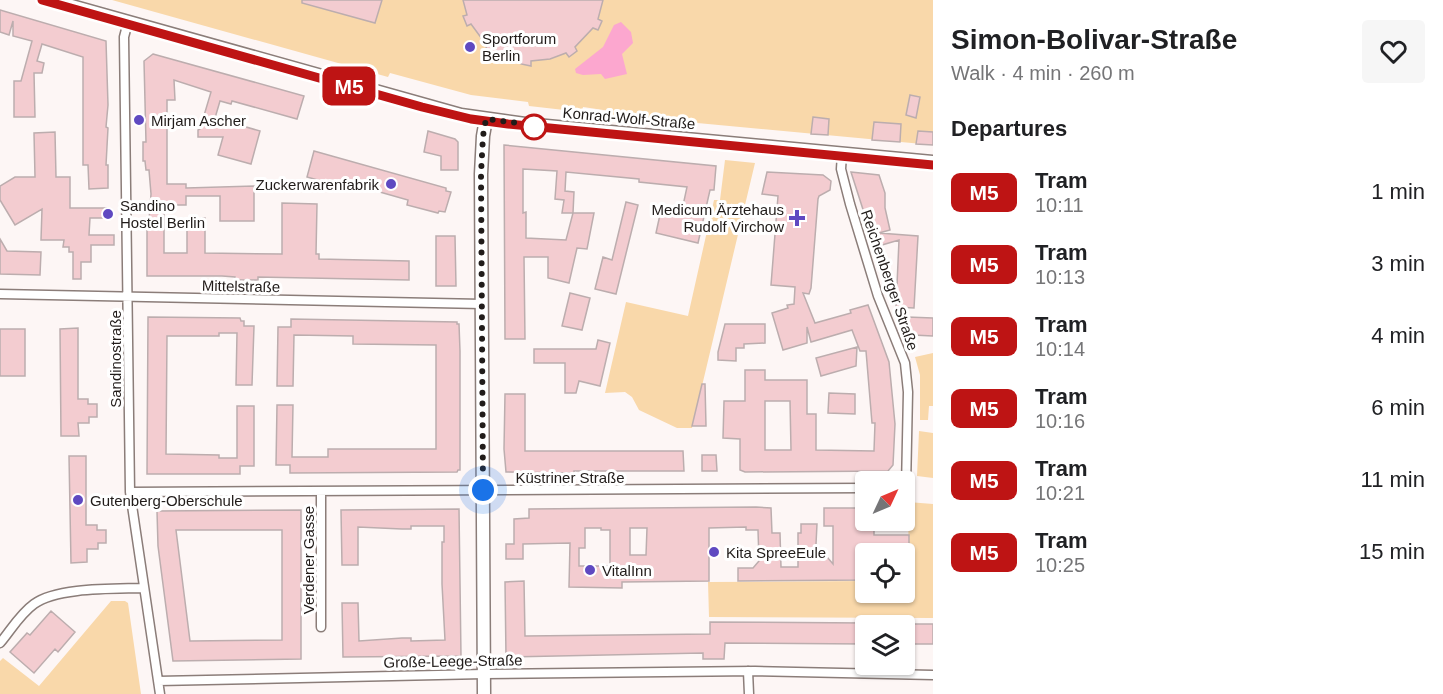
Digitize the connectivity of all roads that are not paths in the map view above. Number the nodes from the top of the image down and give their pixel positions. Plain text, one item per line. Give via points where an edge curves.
1 (50, 0) edge
2 (128, 22) junction
3 (486, 119) junction
4 (842, 153) junction
5 (933, 162) edge
6 (0, 294) edge
7 (128, 298) junction
8 (482, 304) junction
9 (906, 471) edge
10 (855, 488) edge
11 (483, 490) junction
12 (321, 491) junction
13 (130, 492) junction
14 (143, 588) junction
15 (321, 627) dead end
16 (0, 643) edge
17 (748, 671) junction
18 (484, 674) junction
19 (933, 675) edge
20 (158, 681) junction
21 (160, 694) edge
22 (484, 694) edge
23 (748, 694) edge

1 - 2 main road, Konrad-Wolf-Straße
2 - 3 main road, Konrad-Wolf-Straße
2 - 7 street, Sandinostraße via 124,37
3 - 4 main road, Konrad-Wolf-Straße
3 - 8 main road via 481,174
4 - 5 main road, Konrad-Wolf-Straße
4 - 9 street, Reichenberger Straße via 841,169 850,204 878,296 905,363
6 - 7 street, Mittelstraße
7 - 8 street, Mittelstraße
7 - 13 street, Sandinostraße
8 - 11 main road
10 - 11 street, Küstriner Straße
11 - 12 street, Küstriner Straße
11 - 18 main road
12 - 13 street, Küstriner Straße
12 - 15 street, Verdener Gasse
13 - 14 street, Sandinostraße
14 - 16 street via 49,596 23,614
14 - 20 street, Sandinostraße
17 - 18 street, Große-Leege-Straße
17 - 19 street, Große-Leege-Straße
17 - 23 street
18 - 20 street, Große-Leege-Straße
18 - 22 main road
20 - 21 street, Sandinostraße

